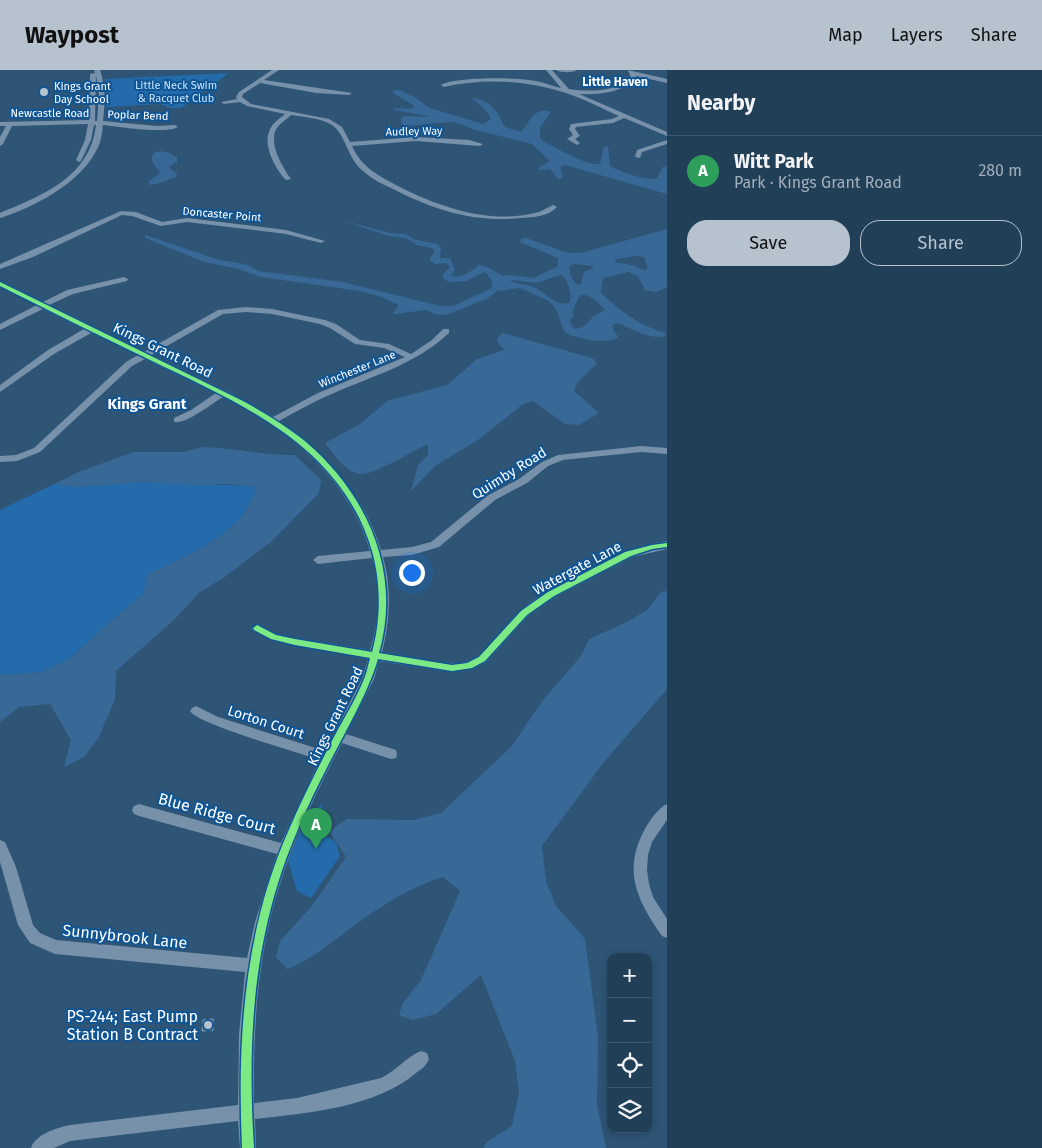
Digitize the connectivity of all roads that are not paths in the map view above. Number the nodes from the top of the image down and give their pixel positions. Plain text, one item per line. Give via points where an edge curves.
1 (95, 70) edge
2 (276, 70) edge
3 (549, 70) edge
4 (559, 70) edge
5 (574, 70) edge
6 (633, 72) edge
7 (100, 81) junction
8 (257, 81) junction
9 (667, 81) edge
10 (92, 82) junction
11 (444, 85) dead end
12 (567, 91) junction
13 (349, 94) dead end
14 (240, 100) junction
15 (224, 102) dead end
16 (290, 113) junction
17 (625, 115) junction
18 (91, 122) junction
19 (10, 123) junction
20 (0, 124) edge
21 (100, 124) junction
22 (175, 127) dead end
23 (666, 132) edge
24 (667, 142) edge
25 (577, 143) dead end
26 (0, 144) edge
27 (347, 144) junction
28 (480, 144) dead end
29 (638, 157) dead end
30 (288, 179) dead end
31 (553, 207) dead end
32 (0, 211) edge
33 (0, 216) edge
34 (321, 241) dead end
35 (0, 267) edge
36 (124, 279) dead end
37 (0, 284) edge
38 (42, 305) junction
39 (0, 327) edge
40 (91, 329) junction
41 (446, 331) dead end
42 (144, 355) junction
43 (412, 357) junction
44 (0, 389) edge
45 (222, 393) junction
46 (176, 420) dead end
47 (272, 421) junction
48 (667, 451) edge
49 (0, 459) edge
50 (667, 545) edge
51 (378, 554) junction
52 (318, 560) dead end
53 (257, 628) dead end
54 (376, 656) junction
55 (196, 711) dead end
56 (340, 737) junction
57 (391, 754) dead end
58 (329, 758) junction
59 (139, 810) dead end
60 (667, 810) edge
61 (0, 846) edge
62 (285, 850) junction
63 (667, 931) edge
64 (252, 966) junction
65 (421, 1059) dead end
66 (245, 1112) junction
67 (39, 1148) edge
68 (248, 1148) edge

1 - 7 street
1 - 10 street
2 - 8 street
3 - 12 street
4 - 5 street
6 - 9 street
6 - 12 street via 632,80 627,84 586,92
7 - 10 street
7 - 21 street
8 - 13 street
8 - 14 street via 241,92
10 - 18 street
11 - 12 street via 534,82
12 - 17 street
14 - 15 street
14 - 16 street via 249,105
16 - 27 street via 336,124
16 - 30 street via 271,134 280,171
17 - 23 street
17 - 25 street via 613,121 573,125 577,136 570,139
18 - 19 street, Newcastle Road
18 - 21 street, Newcastle Road
18 - 32 street via 86,148 73,167 42,190
19 - 20 street, Newcastle Road
19 - 26 street
21 - 22 street, Poplar Bend
21 - 33 street via 94,150 76,173 48,193
24 - 29 street via 642,149
27 - 28 street, Audley Way via 416,140
27 - 31 street via 359,164 376,177 447,211 477,217 509,218 542,213
34 - 35 street, Doncaster Point via 286,232 187,220 161,224 126,213 114,215
36 - 38 street via 82,288
37 - 38 street, Kings Grant Road
38 - 39 street
38 - 40 street, Kings Grant Road
40 - 42 street, Kings Grant Road
40 - 44 street via 51,352
41 - 43 street, Winchester Lane
42 - 43 street via 213,315 243,309 322,322 358,342 386,346
42 - 45 street, Kings Grant Road
42 - 49 street via 124,368 37,450 17,458
43 - 47 street, Winchester Lane via 371,377 326,393
45 - 46 street
45 - 47 street, Kings Grant Road
47 - 51 street, Kings Grant Road via 327,465 340,480 360,509
48 - 51 street, Quimby Road via 622,450 552,460 491,498 435,545
50 - 54 street, Watergate Lane via 628,554 551,594 524,613 482,659 469,666 452,668
51 - 52 street, Quimby Road
51 - 54 street, Kings Grant Road via 384,614
53 - 54 street, Watergate Lane via 287,640
54 - 56 street, Kings Grant Road
55 - 58 street, Lorton Court
56 - 57 street
56 - 58 street, Kings Grant Road
58 - 62 street, Kings Grant Road
59 - 62 street, Blue Ridge Court
60 - 63 street via 645,838 640,863 649,904
61 - 64 street, Sunnybrook Lane via 23,920 28,930 44,944
62 - 64 street, Kings Grant Road
64 - 66 street, Kings Grant Road via 245,1048
65 - 66 street via 404,1075 383,1086 297,1106
66 - 67 street via 70,1133 58,1136
66 - 68 street, Kings Grant Road

